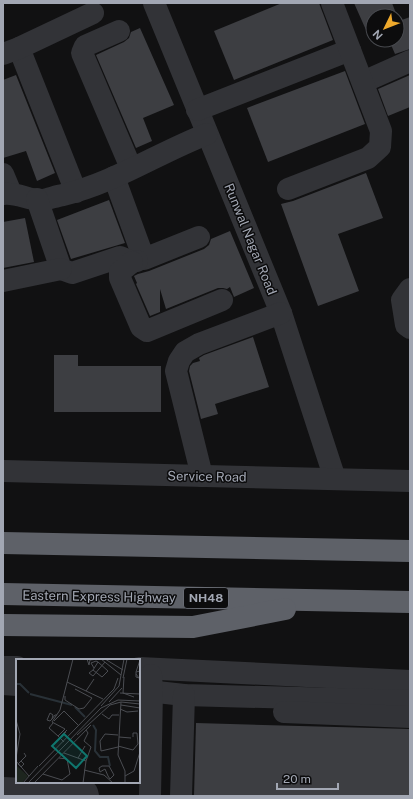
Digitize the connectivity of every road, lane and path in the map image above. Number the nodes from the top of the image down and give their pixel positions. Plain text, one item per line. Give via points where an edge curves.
1 (154, 3) edge
2 (332, 3) edge
3 (93, 13) dead end
4 (119, 31) dead end
5 (350, 50) junction
6 (11, 51) edge
7 (410, 61) edge
8 (363, 82) junction
9 (197, 110) junction
10 (207, 134) junction
11 (123, 173) junction
12 (6, 187) edge
13 (288, 189) dead end
14 (76, 192) junction
15 (37, 199) junction
16 (200, 237) dead end
17 (138, 261) junction
18 (60, 269) junction
19 (3, 281) edge
20 (410, 289) edge
21 (222, 300) dead end
22 (281, 313) junction
23 (410, 328) edge
24 (3, 471) edge
25 (202, 476) junction
26 (335, 479) junction
27 (410, 481) edge
28 (3, 543) edge
29 (410, 551) edge
30 (3, 594) edge
31 (326, 601) junction
32 (410, 602) edge
33 (3, 625) edge
34 (3, 667) edge
35 (16, 667) edge
36 (145, 669) edge
37 (410, 681) edge
38 (3, 684) edge
39 (16, 684) edge
40 (145, 690) edge
41 (184, 695) junction
42 (212, 695) junction
43 (410, 700) edge
44 (410, 717) edge
45 (3, 788) edge
46 (88, 796) edge
47 (150, 796) edge
48 (181, 796) edge

1 - 9 street, Runwal Nagar Road
2 - 5 street
3 - 6 street
4 - 11 street via 85,46 82,54
5 - 8 street
5 - 9 street
6 - 14 street
7 - 8 street
8 - 13 street via 381,131 380,147 368,158
9 - 10 street, Runwal Nagar Road
10 - 11 street
10 - 22 street, Runwal Nagar Road
11 - 14 street
11 - 17 street
12 - 15 street
14 - 15 street
15 - 18 street
16 - 17 street
17 - 18 street via 120,257 72,273
17 - 21 street via 120,272 120,278 141,327 147,331
18 - 19 street
20 - 23 street via 402,300 406,325
22 - 25 street via 199,344 186,352 179,362 176,371
22 - 26 street, Runwal Nagar Road
24 - 25 street, Service Road
25 - 26 street, Service Road
26 - 27 street, Service Road
28 - 29 highway
30 - 31 highway, Eastern Express Highway / NH48
31 - 32 highway, Eastern Express Highway / NH48
31 - 33 highway via 193,627
34 - 35 street
36 - 37 street
36 - 40 street
38 - 39 street
40 - 41 street
40 - 47 street
41 - 42 street
41 - 48 street
42 - 43 street
42 - 44 street via 226,706 237,710
45 - 46 street via 87,792

